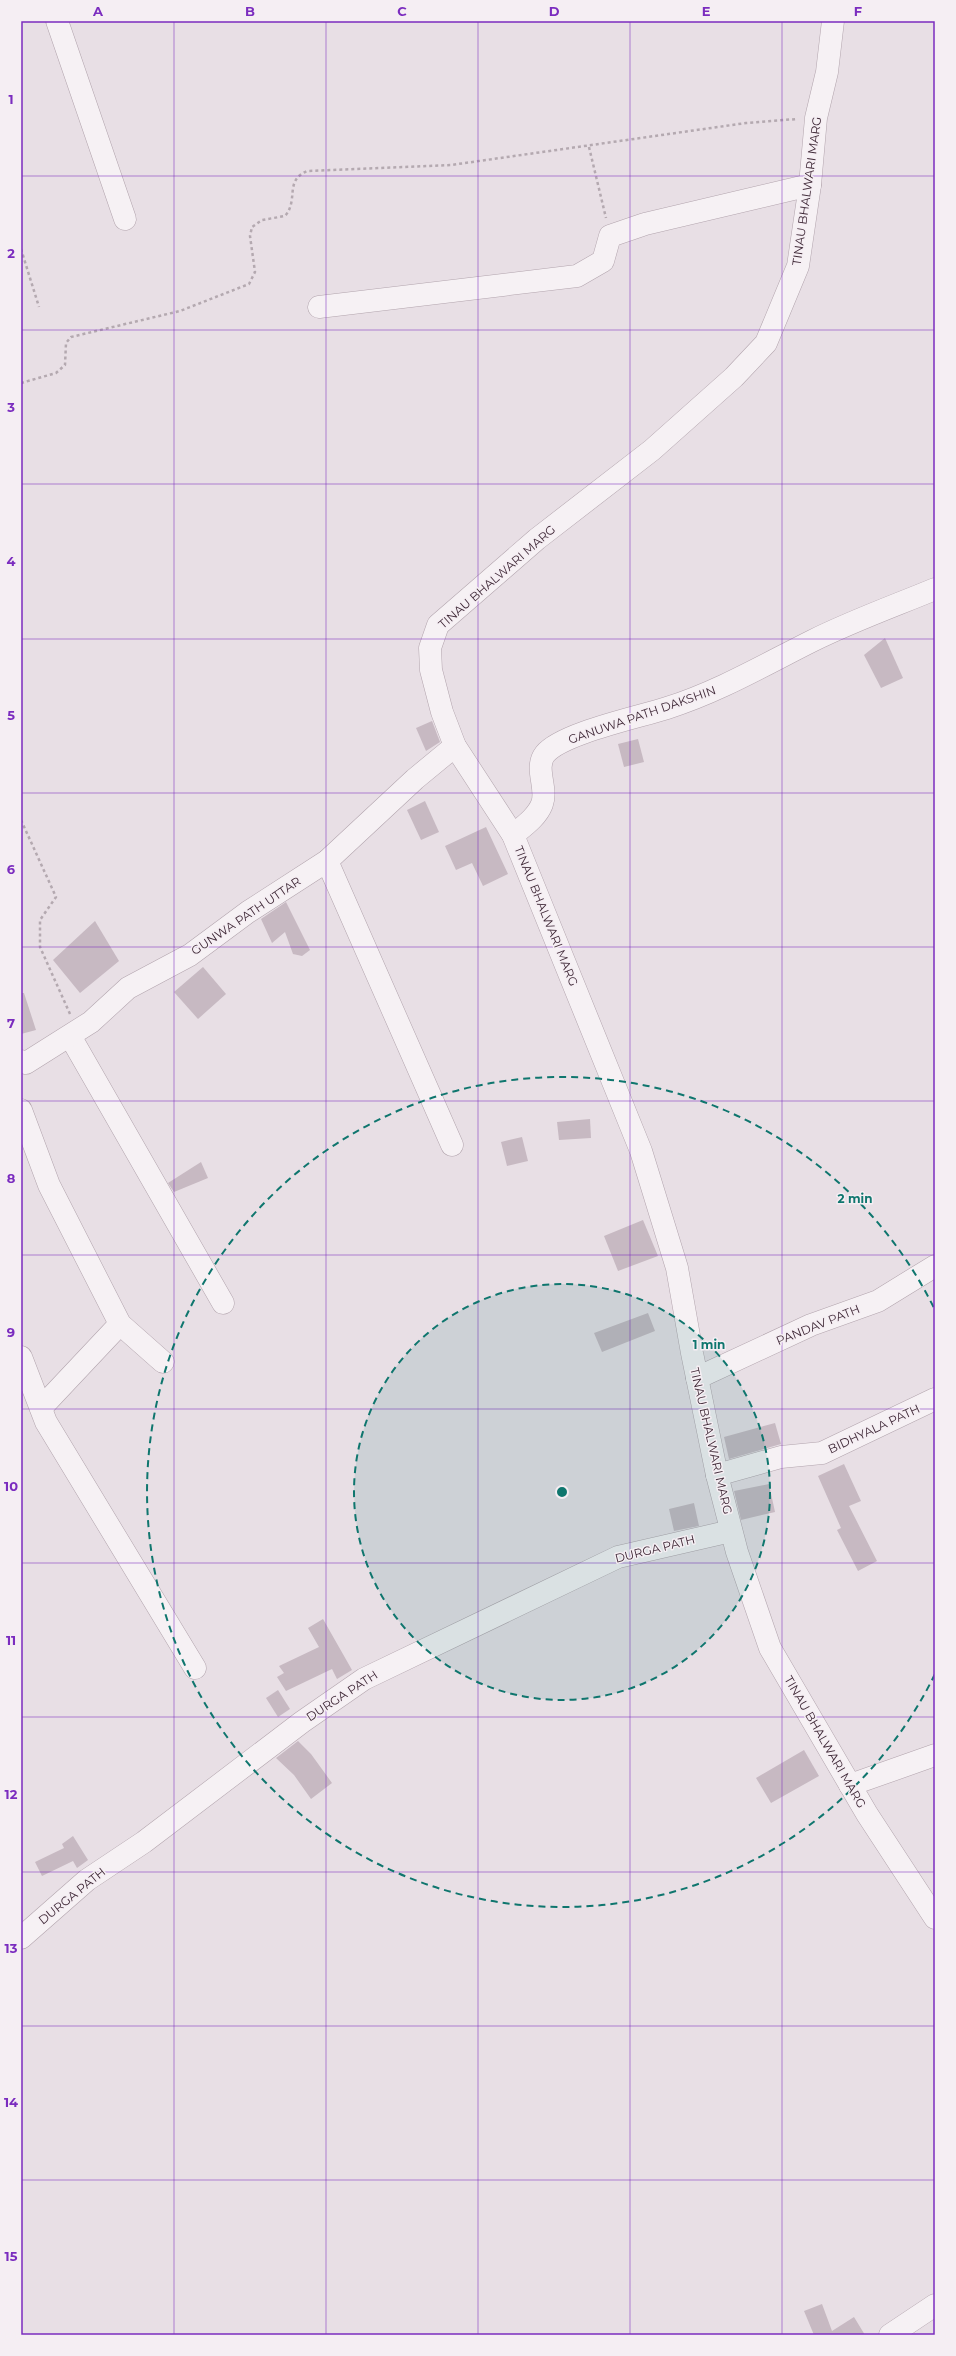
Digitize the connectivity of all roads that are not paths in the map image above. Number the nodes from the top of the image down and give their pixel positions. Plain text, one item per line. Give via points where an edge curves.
1 (57, 21) edge
2 (833, 21) edge
3 (810, 185) junction
4 (125, 219) dead end
5 (319, 307) dead end
6 (935, 589) edge
7 (455, 746) junction
8 (513, 834) junction
9 (327, 861) junction
10 (74, 1033) junction
11 (21, 1061) edge
12 (21, 1110) edge
13 (452, 1145) dead end
14 (935, 1266) edge
15 (223, 1303) dead end
16 (120, 1324) junction
17 (21, 1357) edge
18 (162, 1362) dead end
19 (697, 1378) junction
20 (935, 1399) edge
21 (41, 1408) junction
22 (718, 1476) junction
23 (731, 1531) junction
24 (195, 1668) dead end
25 (935, 1755) edge
26 (850, 1784) junction
27 (935, 1918) edge
28 (21, 1938) edge
29 (935, 2304) edge
30 (890, 2335) edge

1 - 4 street
2 - 3 street, TINAU BHALWARI MARG via 827,72 816,118
3 - 5 street via 645,224 610,236 603,261 577,276
3 - 7 street, TINAU BHALWARI MARG via 798,266 766,343 734,377 652,450 537,539 438,625 430,648 431,670 442,712
6 - 8 street, GANUWA PATH DAKSHIN via 814,640 726,686 690,701 598,728 557,744 545,754 541,764 544,795 542,804 534,817
7 - 8 street, TINAU BHALWARI MARG
7 - 9 street, GUNWA PATH UTTAR via 415,779
8 - 19 street, TINAU BHALWARI MARG via 641,1151 677,1268
9 - 10 street, GUNWA PATH UTTAR via 248,912 190,955 128,988 91,1022
9 - 13 street
10 - 11 street, GUNWA PATH UTTAR via 26,1063
10 - 15 street
12 - 16 street via 49,1185
14 - 19 street, PANDAV PATH via 878,1301 811,1325
16 - 18 street
16 - 21 street
17 - 21 street
19 - 22 street, TINAU BHALWARI MARG
20 - 22 street, BIDHYALA PATH via 822,1453 781,1457
21 - 24 street via 46,1422
22 - 23 street, TINAU BHALWARI MARG
23 - 26 street, TINAU BHALWARI MARG via 770,1648
23 - 28 street, DURGA PATH via 618,1557 364,1679 302,1722 144,1842 87,1880
25 - 26 street
26 - 27 street, TINAU BHALWARI MARG via 909,1882
29 - 30 street

